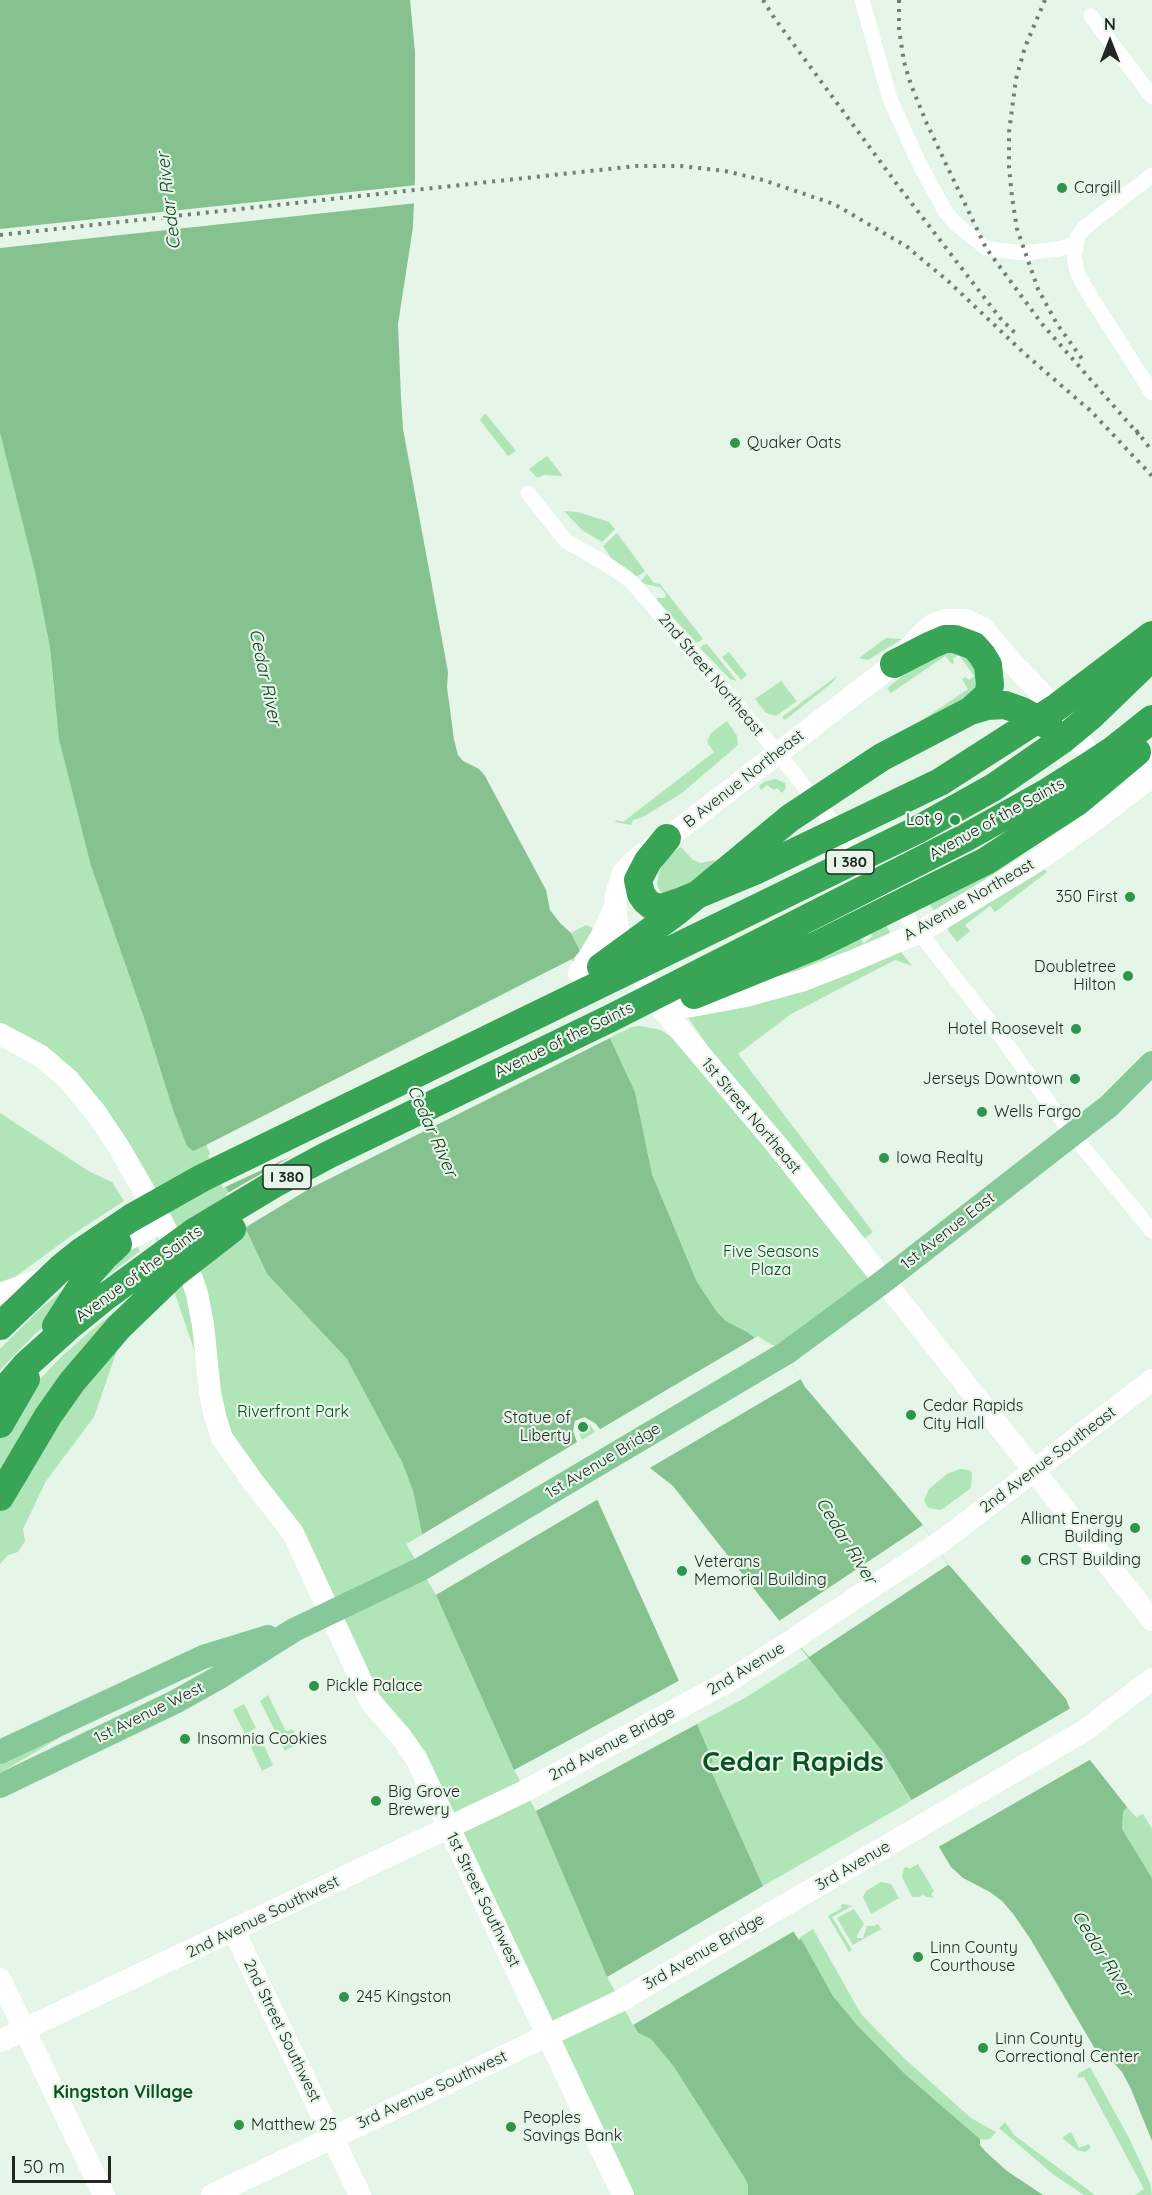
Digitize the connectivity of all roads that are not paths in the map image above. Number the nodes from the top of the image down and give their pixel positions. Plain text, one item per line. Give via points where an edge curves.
1 (862, 0) edge
2 (1091, 16) dead end
3 (1152, 97) edge
4 (1152, 175) edge
5 (1076, 244) junction
6 (1152, 393) edge
7 (528, 493) dead end
8 (1152, 635) edge
9 (1152, 657) edge
10 (894, 664) junction
11 (1017, 668) junction
12 (970, 711) junction
13 (1152, 718) edge
14 (1048, 726) junction
15 (1152, 739) edge
16 (777, 752) junction
17 (1152, 761) edge
18 (1152, 776) edge
19 (1102, 815) junction
20 (667, 838) junction
21 (757, 870) junction
22 (615, 907) junction
23 (918, 933) junction
24 (624, 946) junction
25 (579, 973) dead end
26 (662, 1009) junction
27 (520, 1023) junction
28 (0, 1034) edge
29 (1152, 1063) edge
30 (1152, 1082) edge
31 (1108, 1106) junction
32 (381, 1129) junction
33 (1072, 1134) junction
34 (162, 1222) junction
35 (1152, 1231) edge
36 (118, 1244) junction
37 (62, 1267) junction
38 (884, 1281) junction
39 (0, 1294) edge
40 (0, 1306) edge
41 (0, 1326) edge
42 (786, 1353) joint
43 (1152, 1380) edge
44 (0, 1395) edge
45 (0, 1424) edge
46 (1034, 1470) junction
47 (0, 1497) edge
48 (421, 1569) joint
49 (329, 1613) junction
50 (1152, 1620) edge
51 (294, 1630) junction
52 (794, 1640) joint
53 (1152, 1679) edge
54 (698, 1697) joint
55 (0, 1752) edge
56 (0, 1786) edge
57 (525, 1791) joint
58 (449, 1828) junction
59 (788, 1903) joint
60 (234, 1931) junction
61 (0, 1979) edge
62 (620, 2001) joint
63 (24, 2030) junction
64 (548, 2035) junction
65 (0, 2041) edge
66 (333, 2137) junction
67 (104, 2195) edge
68 (212, 2195) edge
69 (360, 2195) edge
70 (624, 2195) edge

1 - 5 street via 890,99 918,161 955,223 986,248 1019,254
2 - 3 street
4 - 5 street via 1084,228
5 - 6 street via 1077,273
7 - 16 street, 2nd Street Northeast via 566,541 637,588
8 - 21 highway via 1057,706 940,782
9 - 27 highway, Avenue of the Saints / I 380 via 1062,740 975,798
10 - 11 main road, B Avenue Northeast via 934,624 956,619 983,628
10 - 12 highway via 945,639 974,646 988,665 990,685 988,695
10 - 16 main road, B Avenue Northeast
11 - 14 main road
11 - 17 main road via 1094,760 1116,769
12 - 14 highway via 1005,705
12 - 27 highway via 853,775 790,818 646,936
13 - 32 highway, Avenue of the Saints / I 380 via 1113,750 965,838 611,1018
14 - 19 main road via 1098,790
15 - 26 highway via 1077,802 1010,847 815,946
16 - 20 main road, B Avenue Northeast
16 - 23 street, 2nd Street Northeast
18 - 19 main road, A Avenue Northeast
19 - 23 main road, A Avenue Northeast via 1019,872
20 - 21 highway via 638,880 641,894 652,906 669,906
20 - 22 main road, B Avenue Northeast via 628,865 619,882
21 - 24 highway
22 - 24 main road, B Avenue Northeast
22 - 25 main road, B Avenue Northeast
23 - 26 main road, A Avenue Northeast via 792,983 715,1002
23 - 33 street, 2nd Street Northeast
24 - 26 main road, 1st Street Northeast
26 - 38 main road, 1st Street Northeast
27 - 37 highway, Avenue of the Saints / I 380 via 202,1178 131,1218
28 - 34 main road, 1st Street Southwest via 41,1056 68,1079 120,1149
29 - 31 main road, 1st Avenue East
30 - 31 main road, 1st Avenue East
31 - 33 main road, 1st Avenue East
32 - 44 highway, Avenue of the Saints / I 380 via 274,1184 166,1251 67,1328
32 - 47 highway via 227,1232 132,1314 72,1382
33 - 35 street, 2nd Street Northeast
33 - 38 main road, 1st Avenue East
34 - 36 main road
34 - 49 main road, 1st Street Southwest via 197,1294 210,1392 222,1438 293,1533
36 - 39 main road via 60,1272
36 - 45 highway via 90,1273
37 - 40 highway
37 - 41 highway, Avenue of the Saints / I 380
38 - 42 main road, 1st Avenue East
38 - 46 main road, 1st Street Northeast
42 - 48 main road, 1st Avenue Bridge
43 - 46 main road, 2nd Avenue Southeast
46 - 50 main road, 1st Street Northeast
46 - 52 main road, 2nd Avenue Southeast via 940,1542
48 - 49 main road, 1st Avenue West
49 - 51 main road, 1st Avenue West
49 - 58 main road, 1st Street Southwest via 371,1702 416,1758
51 - 55 main road, 1st Avenue West via 203,1658
51 - 56 main road, 1st Avenue West via 175,1702
52 - 54 main road, 2nd Avenue
53 - 59 main road, 3rd Avenue via 1084,1731
54 - 57 main road, 2nd Avenue Bridge
57 - 58 main road, 2nd Avenue Southwest
58 - 60 main road, 2nd Avenue Southwest
58 - 64 main road, 1st Street Southwest
59 - 62 main road, 3rd Avenue Bridge
60 - 63 main road, 2nd Avenue Southwest
60 - 66 main road, 2nd Street Southwest
61 - 63 main road
62 - 64 main road, 3rd Avenue Southwest
63 - 65 main road, 2nd Avenue Southwest
63 - 67 main road
64 - 66 main road, 3rd Avenue Southwest
64 - 70 main road, 1st Street Southwest
66 - 68 main road, 3rd Avenue Southwest
66 - 69 main road, 2nd Street Southwest

